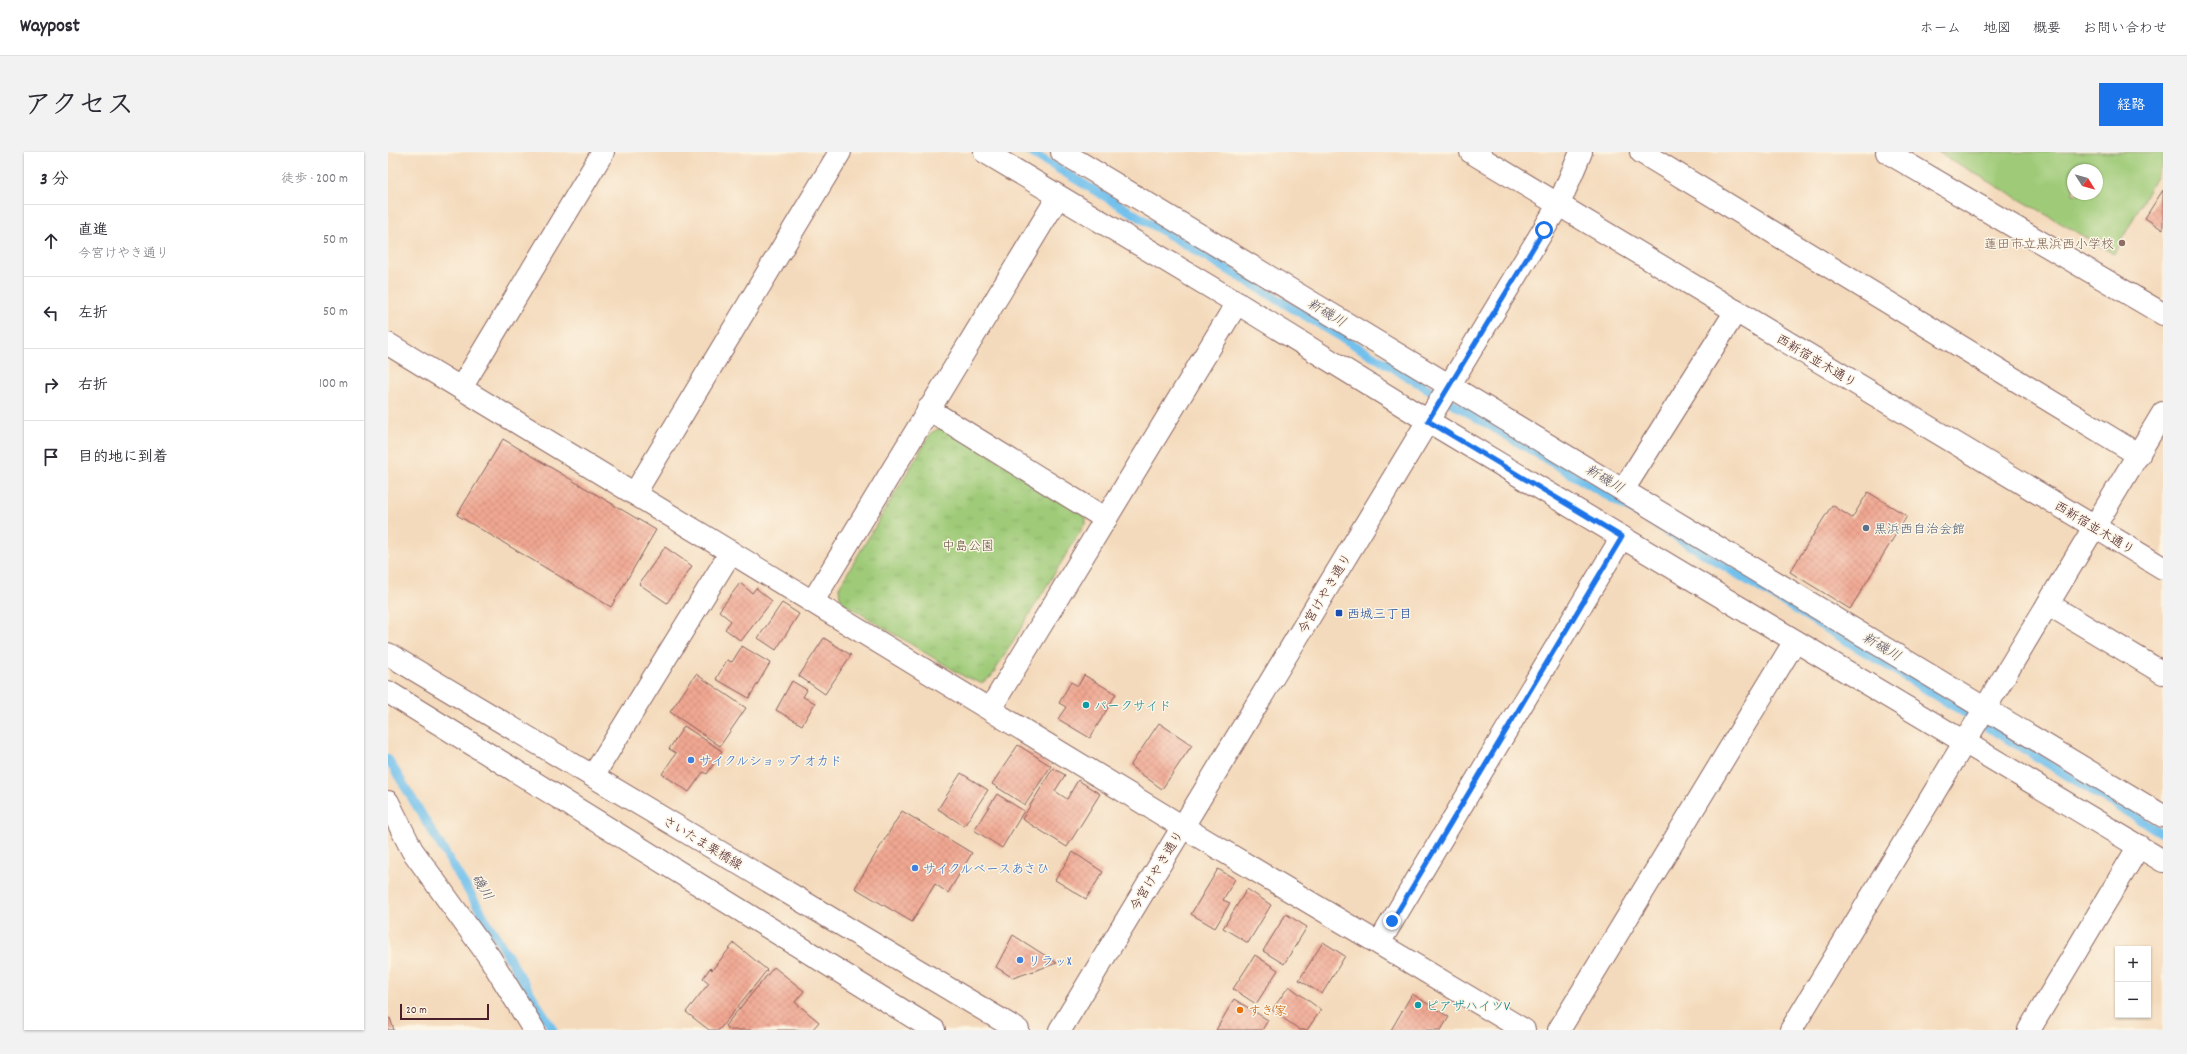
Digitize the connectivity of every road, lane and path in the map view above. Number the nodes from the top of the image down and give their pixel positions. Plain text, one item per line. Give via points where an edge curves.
1 (603, 152) edge
2 (840, 152) edge
3 (985, 152) edge
4 (1062, 152) edge
5 (1471, 152) edge
6 (1581, 152) edge
7 (1641, 152) edge
8 (1887, 152) edge
9 (1058, 197) junction
10 (1560, 204) junction
11 (1237, 302) junction
12 (1736, 311) junction
13 (2163, 314) edge
14 (388, 344) edge
15 (1449, 386) junction
16 (461, 388) junction
17 (928, 409) junction
18 (2163, 413) edge
19 (1428, 421) junction
20 (2150, 448) edge
21 (1623, 490) junction
22 (635, 493) junction
23 (1106, 519) junction
24 (2096, 527) junction
25 (1622, 537) junction
26 (731, 552) junction
27 (2163, 568) edge
28 (813, 601) junction
29 (2048, 604) junction
30 (1795, 641) junction
31 (388, 654) edge
32 (2163, 673) edge
33 (388, 692) edge
34 (1985, 708) junction
35 (990, 709) junction
36 (1964, 741) junction
37 (593, 776) junction
38 (388, 802) edge
39 (2163, 816) edge
40 (1183, 827) junction
41 (2140, 846) junction
42 (2163, 861) edge
43 (1379, 942) junction
44 (534, 1030) edge
45 (934, 1030) edge
46 (1018, 1030) edge
47 (1060, 1030) edge
48 (1524, 1030) edge
49 (1559, 1030) edge
50 (1791, 1030) edge
51 (2028, 1030) edge

1 - 16 street
2 - 22 street
3 - 9 street
4 - 15 street
5 - 10 street, 西新宿並木通り
6 - 10 street, 今宮けやき通り
7 - 20 street
8 - 13 street
9 - 11 street
9 - 17 street
10 - 12 street, 西新宿並木通り
10 - 15 street, 今宮けやき通り
11 - 19 street
11 - 23 street
12 - 21 street
12 - 24 street, 西新宿並木通り
14 - 16 street
15 - 19 street, 今宮けやき通り
15 - 21 street
16 - 22 street
17 - 23 street
17 - 28 street
18 - 20 street
19 - 25 street
19 - 40 street, 今宮けやき通り
20 - 24 street
21 - 34 street
22 - 26 street
23 - 35 street
24 - 27 street, 西新宿並木通り
24 - 29 street
25 - 30 street
25 - 43 street
26 - 28 street
26 - 37 street
28 - 35 street
29 - 32 street
29 - 34 street
30 - 36 street
30 - 49 street
31 - 37 street, さいたま栗橋線
33 - 45 street
34 - 36 street
34 - 39 street
35 - 40 street
36 - 41 street
36 - 50 street
37 - 46 street, さいたま栗橋線
38 - 44 street via 412,850 490,958
40 - 43 street
40 - 47 street, 今宮けやき通り
41 - 42 street
41 - 51 street
43 - 48 street

